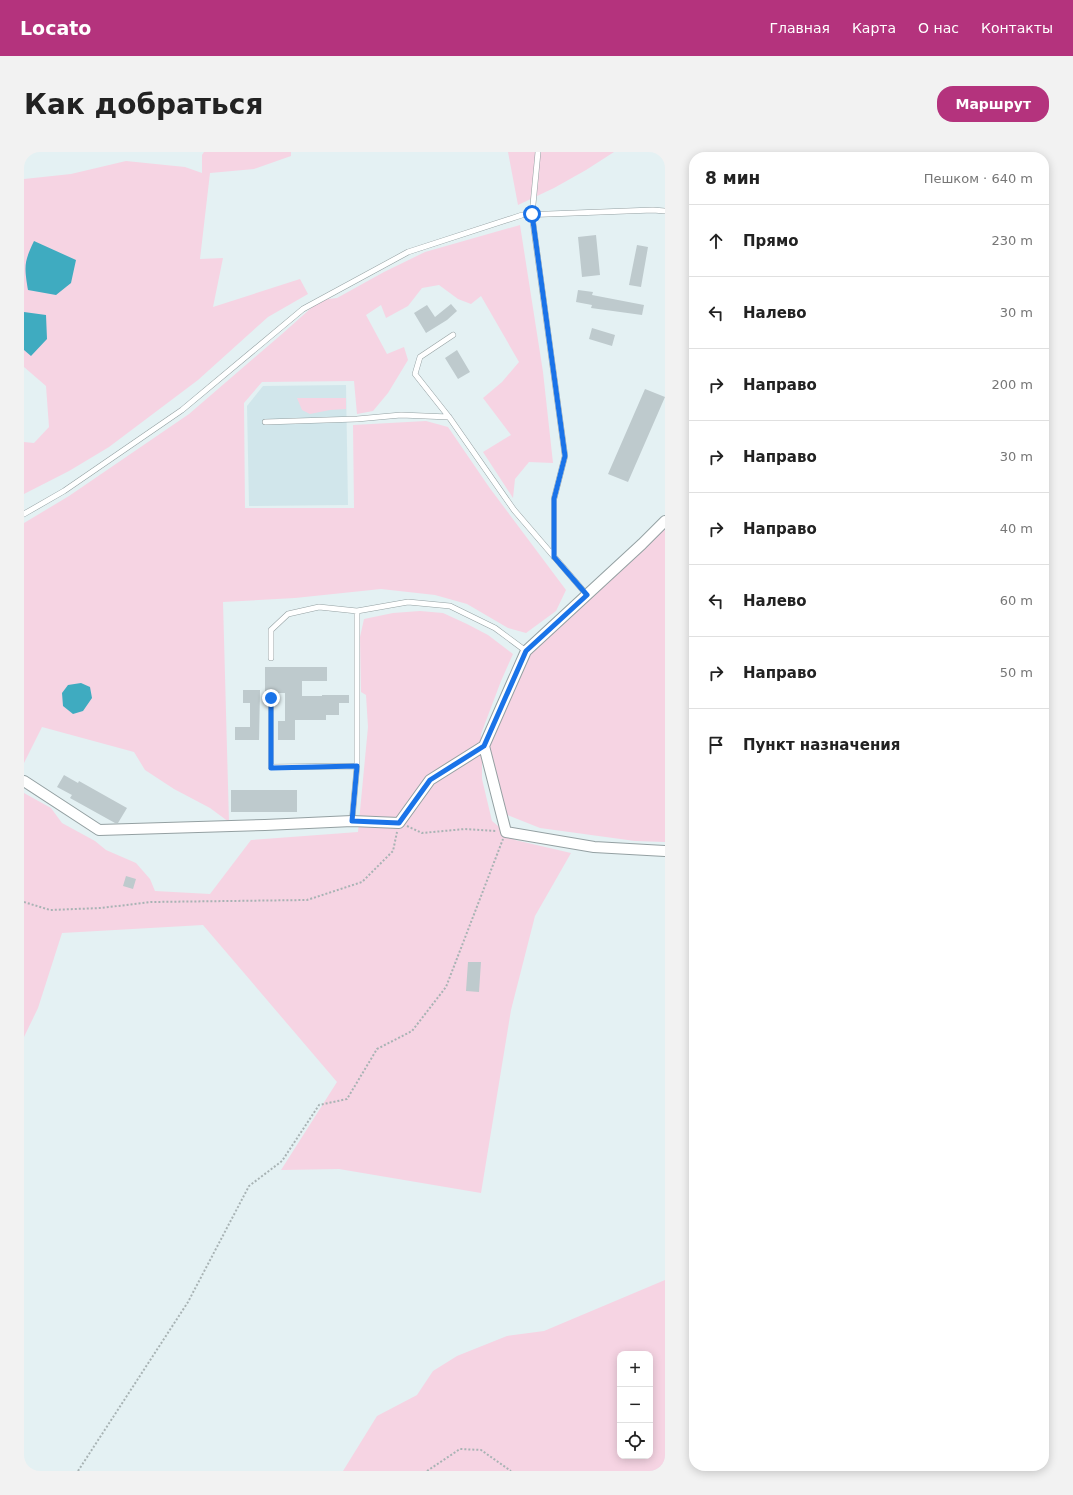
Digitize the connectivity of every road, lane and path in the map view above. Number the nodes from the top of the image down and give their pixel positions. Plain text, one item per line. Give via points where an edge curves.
1 (538, 152) edge
2 (665, 211) edge
3 (532, 214) junction
4 (453, 335) dead end
5 (449, 417) junction
6 (265, 422) dead end
7 (24, 514) edge
8 (665, 522) edge
9 (554, 557) junction
10 (587, 595) junction
11 (357, 611) junction
12 (526, 651) junction
13 (271, 658) dead end
14 (271, 698) dead end
15 (484, 746) junction
16 (357, 766) junction
17 (24, 781) edge
18 (352, 821) junction
19 (399, 823) junction
20 (506, 832) junction
21 (665, 851) edge
22 (24, 902) edge
23 (78, 1471) edge
24 (427, 1471) edge
25 (511, 1471) edge

1 - 3 lane
2 - 3 lane
3 - 7 lane via 408,252 303,309 182,410 64,491
3 - 9 lane via 565,456 554,499
4 - 5 lane via 420,357 415,374
5 - 6 lane via 401,415
5 - 9 lane via 514,510
8 - 10 street
9 - 10 lane
10 - 12 street
11 - 12 lane via 408,602 450,606 495,628
11 - 13 lane via 319,608 288,614 271,630
11 - 16 lane
12 - 15 street
14 - 16 lane via 271,768
15 - 19 street via 430,780
15 - 20 street
16 - 18 lane
17 - 18 street via 99,830
18 - 19 street
19 - 20 path via 422,833 465,829
19 - 22 path via 393,851 362,882 307,900 152,902 50,910
20 - 21 street via 594,847
20 - 23 path via 446,987 412,1031 376,1049 347,1099 319,1105 282,1161 249,1186 188,1302
24 - 25 path via 460,1449 481,1450

